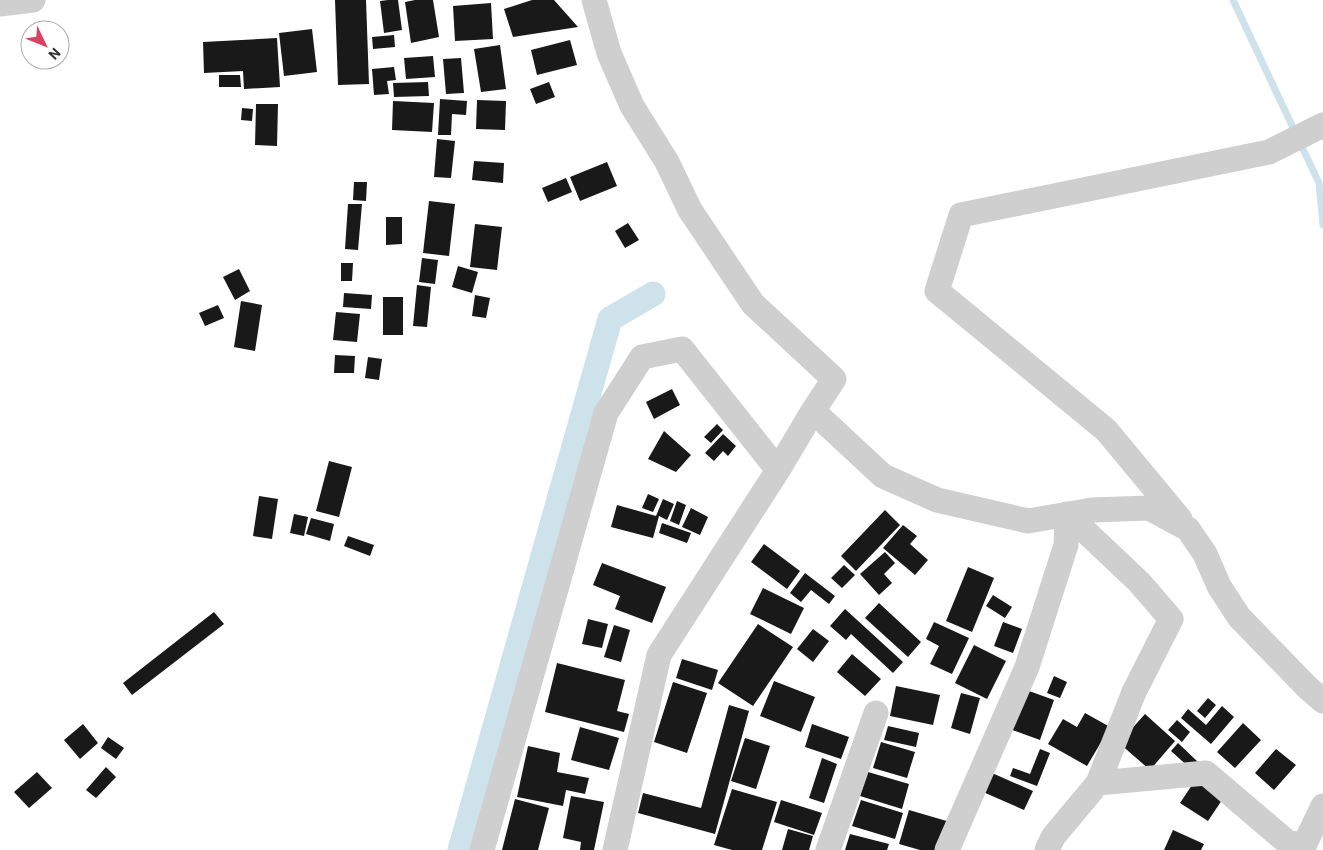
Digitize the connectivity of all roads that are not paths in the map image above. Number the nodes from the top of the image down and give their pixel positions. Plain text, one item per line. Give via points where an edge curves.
1 (33, 0) edge
2 (594, 0) edge
3 (0, 4) edge
4 (1323, 125) edge
5 (814, 412) junction
6 (778, 470) junction
7 (1067, 514) junction
8 (1188, 528) junction
9 (1323, 701) edge
10 (876, 712) dead end
11 (1098, 784) junction
12 (1323, 806) edge
13 (1303, 848) edge
14 (482, 850) edge
15 (615, 850) edge
16 (828, 850) edge
17 (947, 850) edge
18 (1047, 850) edge

1 - 3 street
2 - 5 street via 609,53 632,106 667,162 690,210 753,304 834,380
4 - 8 street via 1269,152 962,215 937,291 1106,430
5 - 6 street
5 - 7 street via 883,476 937,500 1028,521
6 - 14 street via 682,349 642,357 606,413
6 - 15 street via 658,655
7 - 8 street via 1149,508
7 - 11 street via 1139,582 1171,618 1134,692
7 - 17 street via 1066,545 1026,667
8 - 9 street via 1206,554 1219,586 1239,617
10 - 16 street
11 - 13 street via 1206,773 1287,842
11 - 18 street
12 - 13 street

